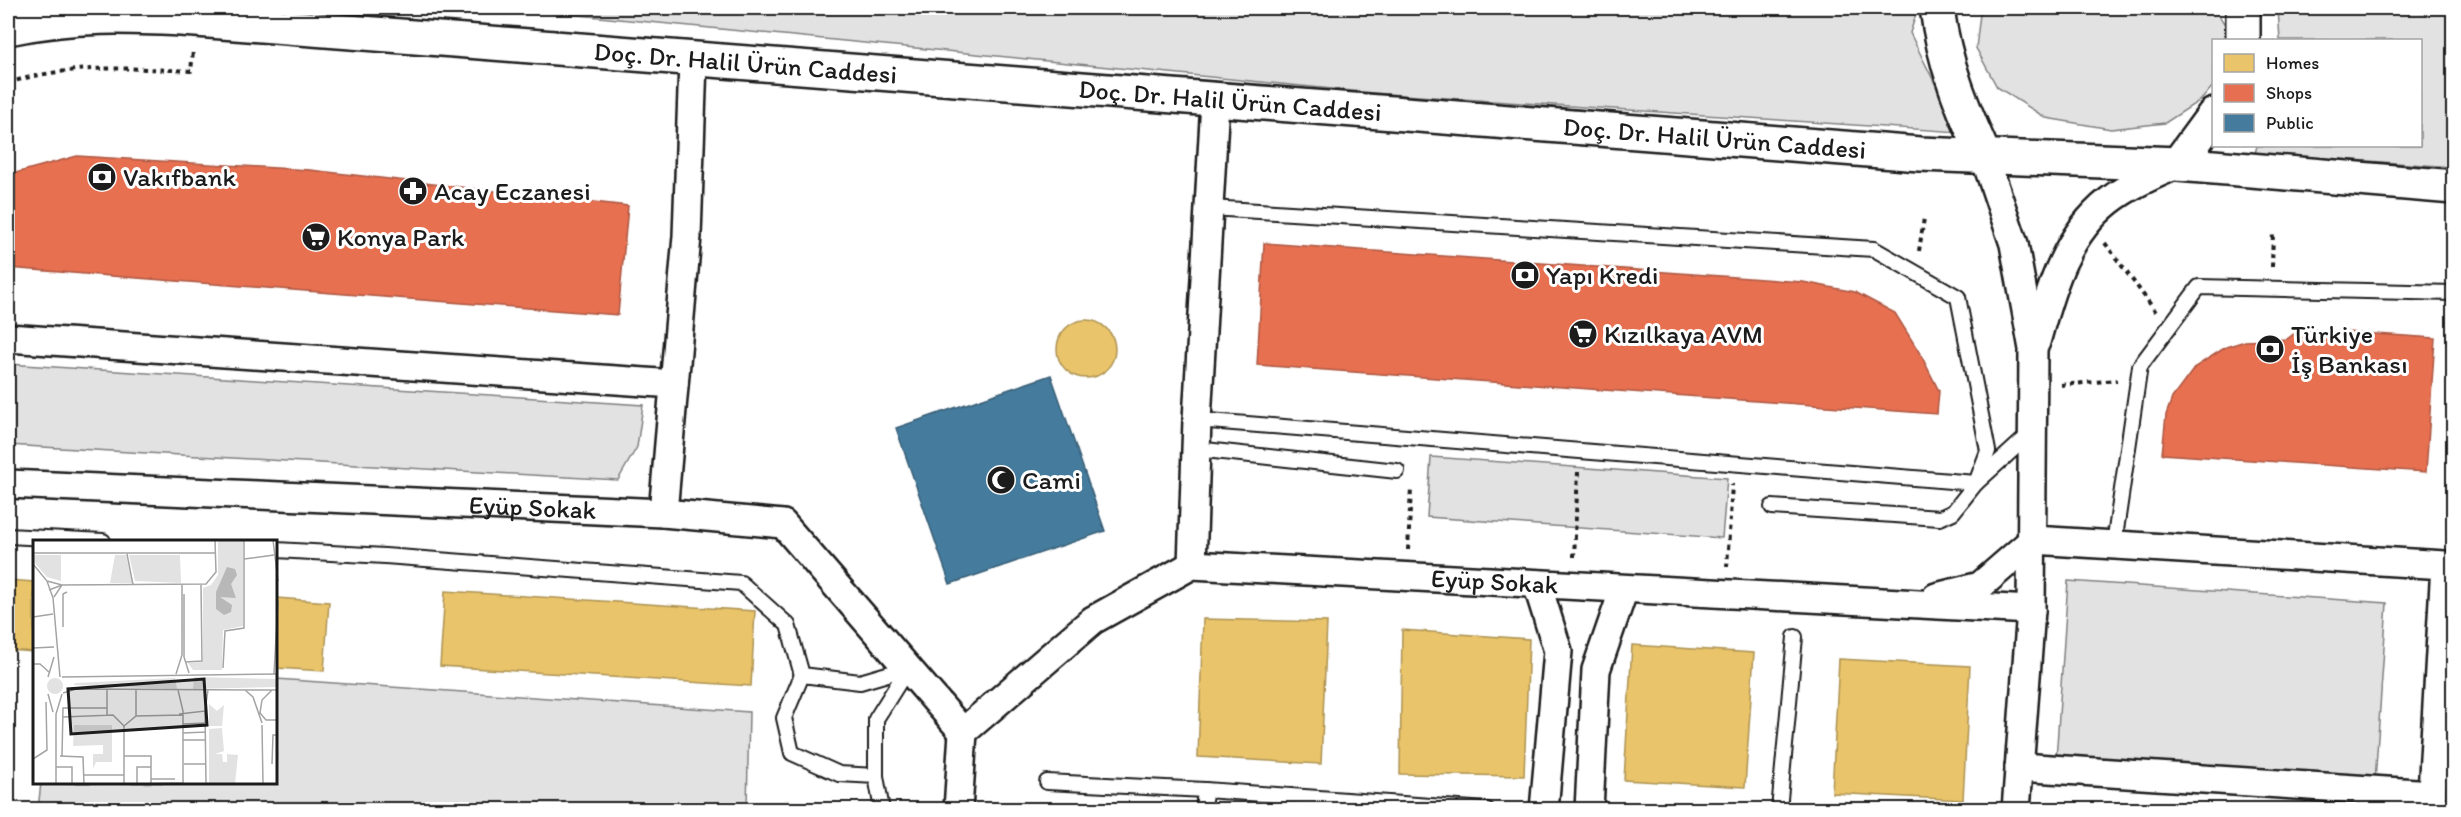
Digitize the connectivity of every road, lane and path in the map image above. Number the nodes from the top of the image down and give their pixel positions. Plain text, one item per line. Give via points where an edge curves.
1 (1937, 8) edge
2 (2243, 8) edge
3 (205, 14) edge
4 (8, 28) edge
5 (2243, 39) edge
6 (693, 61) junction
7 (8, 83) edge
8 (1215, 100) junction
9 (2212, 118) edge
10 (1985, 158) junction
11 (2178, 164) junction
12 (2454, 187) edge
13 (1210, 208) junction
14 (1924, 218) dead end
15 (2088, 221) junction
16 (2273, 232) dead end
17 (1916, 273) junction
18 (2271, 289) junction
19 (2454, 293) edge
20 (2168, 329) junction
21 (8, 338) edge
22 (2034, 349) junction
23 (2138, 379) junction
24 (674, 384) junction
25 (2034, 387) junction
26 (1197, 420) junction
27 (2033, 431) junction
28 (1196, 449) junction
29 (1579, 450) junction
30 (1733, 463) junction
31 (1397, 471) dead end
32 (1976, 483) junction
33 (8, 484) edge
34 (1411, 484) dead end
35 (1772, 507) dead end
36 (663, 513) junction
37 (8, 536) edge
38 (84, 540) edge
39 (2032, 540) junction
40 (2114, 544) junction
41 (278, 550) edge
42 (2449, 563) edge
43 (1192, 565) junction
44 (1406, 577) junction
45 (1537, 584) junction
46 (1573, 587) junction
47 (1624, 590) junction
48 (1726, 595) junction
49 (1910, 604) junction
50 (2031, 610) junction
51 (1795, 637) dead end
52 (908, 668) junction
53 (802, 675) junction
54 (963, 732) junction
55 (2019, 767) junction
56 (876, 776) junction
57 (1047, 782) dead end
58 (1204, 790) junction
59 (2432, 802) edge
60 (882, 810) edge
61 (958, 810) edge
62 (1203, 810) edge
63 (1487, 810) edge
64 (1544, 810) edge
65 (1589, 810) edge
66 (1779, 810) edge
67 (2016, 810) edge

1 - 10 main road via 1941,42 1953,84
2 - 5 main road
3 - 4 main road via 88,16
3 - 6 main road, Doç. Dr. Halil Ürün Caddesi via 265,26
3 - 7 path via 191,71 88,68
6 - 8 main road, Doç. Dr. Halil Ürün Caddesi
6 - 24 street via 687,236
8 - 10 main road, Doç. Dr. Halil Ürün Caddesi
8 - 13 street
9 - 11 main road
10 - 11 main road, Doç. Dr. Halil Ürün Caddesi
10 - 22 street via 2014,244
11 - 12 main road, Doç. Dr. Halil Ürün Caddesi
11 - 15 street via 2109,201
13 - 17 lane via 1874,249
13 - 26 street
14 - 17 path
15 - 20 path
15 - 22 street via 2066,251
16 - 18 path
17 - 32 lane via 1958,297 1988,451
18 - 19 lane
18 - 20 lane via 2199,287
20 - 23 lane via 2140,366
21 - 24 street
22 - 25 street
23 - 25 path
23 - 40 lane
24 - 36 street
25 - 27 street
26 - 28 street
26 - 29 lane
27 - 32 lane
27 - 39 street
28 - 31 lane
28 - 43 street
29 - 30 lane
29 - 46 path
30 - 32 lane
30 - 48 path
32 - 35 lane via 1953,512 1940,518
33 - 36 street, Eyüp Sokak
34 - 44 path
36 - 52 street, Eyüp Sokak via 783,524
37 - 38 lane
39 - 40 street
39 - 49 street via 1980,586
39 - 50 street
40 - 42 street
41 - 53 lane via 741,583 788,625
42 - 59 street
43 - 44 street, Eyüp Sokak
43 - 54 street via 1093,621
44 - 45 street, Eyüp Sokak
45 - 46 street, Eyüp Sokak
45 - 64 street via 1558,651
46 - 47 street, Eyüp Sokak
47 - 48 street, Eyüp Sokak
47 - 65 street via 1596,670
48 - 49 street, Eyüp Sokak
49 - 50 street, Eyüp Sokak
50 - 55 street
51 - 66 lane
52 - 53 lane via 860,682
52 - 54 street, Eyüp Sokak
52 - 56 lane via 876,719
53 - 56 lane via 784,718 792,753 839,774
54 - 61 street
55 - 59 street
55 - 67 street
56 - 60 lane
57 - 58 lane
58 - 62 lane
58 - 63 lane

